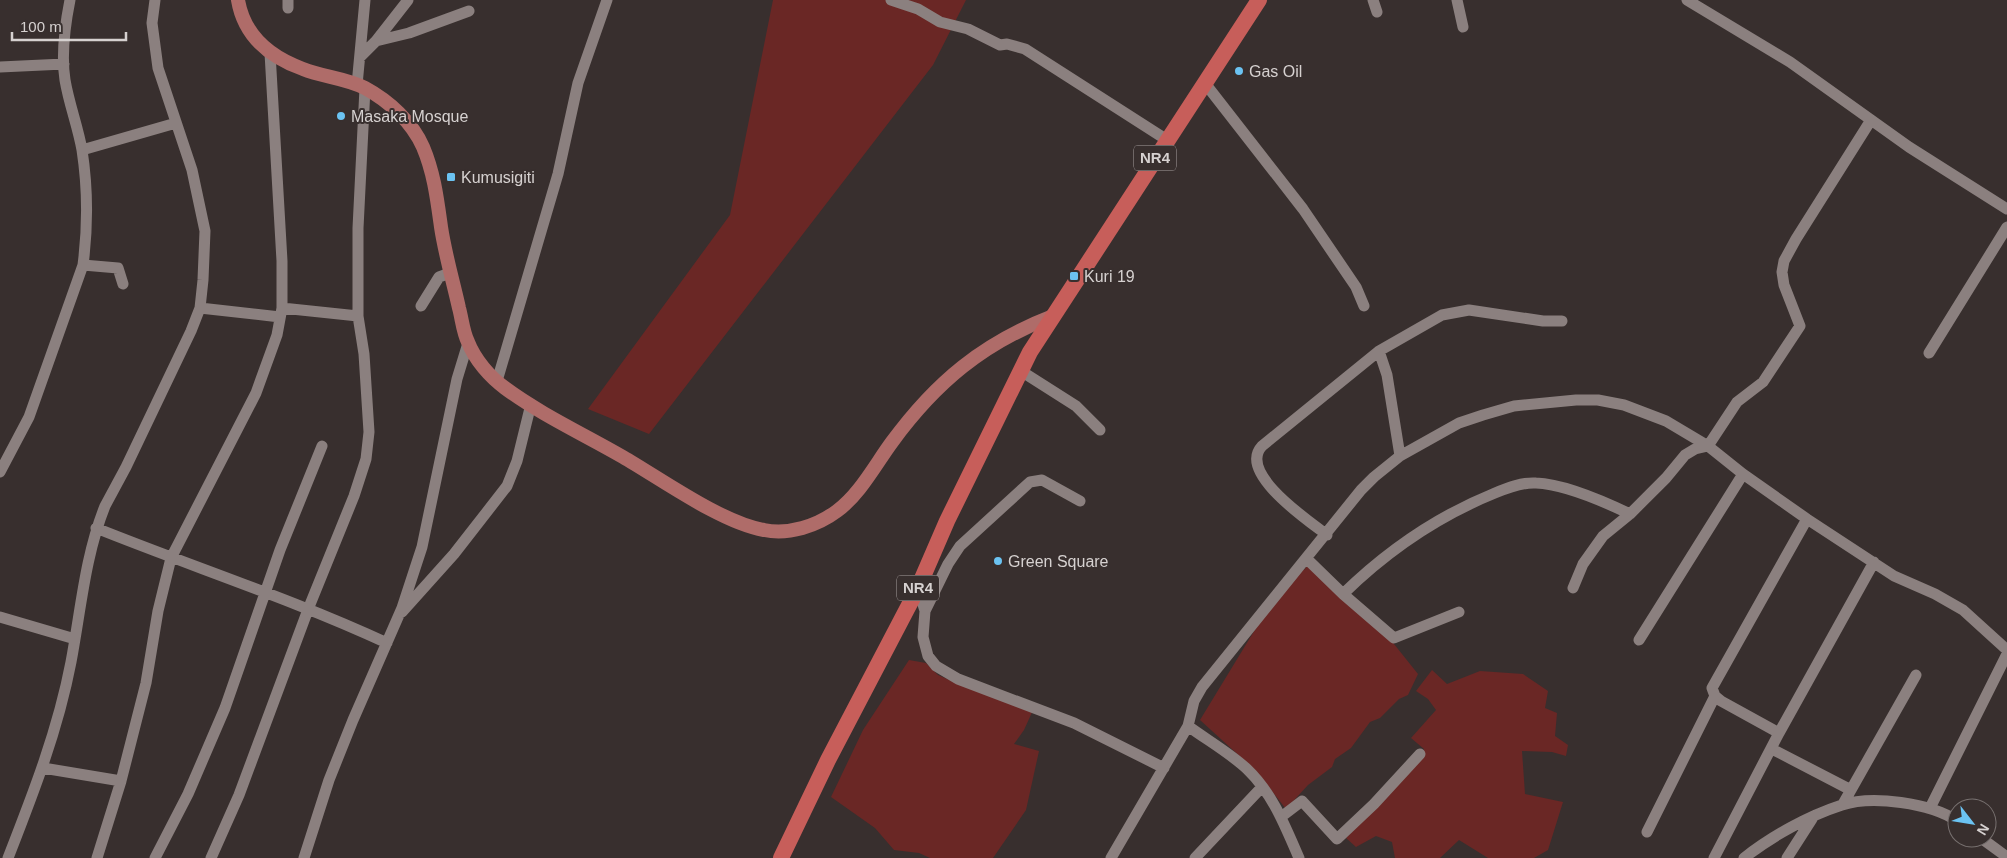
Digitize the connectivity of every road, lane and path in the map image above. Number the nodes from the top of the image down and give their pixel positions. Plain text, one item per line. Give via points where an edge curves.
1 (70, 0) edge
2 (155, 0) edge
3 (238, 0) edge
4 (365, 0) edge
5 (408, 0) edge
6 (607, 0) edge
7 (891, 0) edge
8 (1259, 0) edge
9 (1373, 0) edge
10 (1458, 0) edge
11 (1686, 0) edge
12 (469, 11) dead end
13 (1377, 12) dead end
14 (1463, 27) dead end
15 (376, 41) junction
16 (270, 53) junction
17 (360, 57) junction
18 (64, 64) junction
19 (0, 67) edge
20 (1204, 82) junction
21 (361, 86) junction
22 (1871, 120) junction
23 (176, 123) junction
24 (1166, 140) junction
25 (82, 150) junction
26 (2007, 208) edge
27 (2007, 227) edge
28 (82, 265) junction
29 (450, 273) junction
30 (123, 284) dead end
31 (421, 306) dead end
32 (1364, 306) dead end
33 (200, 308) junction
34 (281, 312) junction
35 (358, 316) junction
36 (1053, 316) junction
37 (1562, 321) dead end
38 (468, 342) junction
39 (1379, 351) junction
40 (1929, 353) dead end
41 (1021, 371) junction
42 (497, 381) junction
43 (531, 404) junction
44 (1100, 430) dead end
45 (322, 446) dead end
46 (1708, 446) junction
47 (1400, 456) junction
48 (0, 472) edge
49 (1743, 474) junction
50 (1080, 501) dead end
51 (1630, 514) junction
52 (1807, 519) junction
53 (96, 528) junction
54 (1327, 535) junction
55 (171, 558) junction
56 (1307, 559) junction
57 (1874, 562) junction
58 (918, 588) junction
59 (1573, 588) dead end
60 (266, 592) junction
61 (1342, 594) junction
62 (309, 607) junction
63 (925, 611) junction
64 (1459, 612) dead end
65 (400, 614) junction
66 (0, 617) edge
67 (75, 639) junction
68 (1639, 640) dead end
69 (387, 643) junction
70 (2007, 650) edge
71 (2007, 654) edge
72 (1916, 675) dead end
73 (1715, 696) junction
74 (1188, 726) junction
75 (1779, 733) junction
76 (1772, 749) junction
77 (1420, 754) dead end
78 (43, 768) junction
79 (1164, 768) junction
80 (121, 781) junction
81 (1262, 787) junction
82 (1851, 790) junction
83 (1843, 804) junction
84 (1930, 808) junction
85 (1947, 816) edge
86 (1281, 818) junction
87 (1812, 818) junction
88 (1647, 832) dead end
89 (1995, 848) edge
90 (2007, 857) edge
91 (8, 858) edge
92 (97, 858) edge
93 (155, 858) edge
94 (211, 858) edge
95 (304, 858) edge
96 (781, 858) edge
97 (1111, 858) edge
98 (1196, 858) edge
99 (1299, 858) edge
100 (1714, 858) edge
101 (1744, 858) edge
102 (1787, 858) edge

1 - 18 street
2 - 23 street via 152,23 158,68
3 - 16 main road via 246,25 258,43
4 - 17 street
5 - 15 street
6 - 42 street via 578,83 558,174
7 - 24 street via 918,8 940,22 974,32 1000,45 1025,49
8 - 20 highway, NR4
9 - 13 street
10 - 14 street
11 - 22 street via 1790,62
12 - 15 street via 409,33
15 - 17 street
16 - 21 main road via 303,70
16 - 34 street
17 - 21 street
18 - 19 street
18 - 25 street
20 - 24 highway, NR4
20 - 32 street via 1303,209 1356,287
21 - 29 main road via 398,113 422,144 434,176
21 - 35 street
22 - 26 street
22 - 46 street via 1784,261 1782,272 1792,308 1800,321 1798,331 1763,382 1738,402
23 - 25 street
23 - 33 street via 192,170 205,230
24 - 36 highway, NR4
25 - 28 street via 87,214
27 - 40 street
28 - 30 street via 118,268
28 - 48 street via 29,417
29 - 31 street via 439,278
29 - 38 main road
33 - 34 street
33 - 53 street
34 - 35 street
34 - 55 street via 264,376
35 - 62 street via 369,432 366,459
36 - 41 highway, NR4
36 - 43 main road via 1021,329 974,357 953,374 909,420 851,498 824,520 800,528 764,530 748,526 683,493
37 - 39 street via 1454,311 1426,323
38 - 42 main road via 480,364
38 - 65 street via 457,379 422,547
39 - 47 street via 1387,375
39 - 54 street via 1296,417 1262,446 1257,455 1264,482
41 - 44 street via 1076,406
41 - 58 highway, NR4
42 - 43 main road
43 - 65 street via 517,461 507,486 454,554
45 - 60 street
46 - 47 street via 1666,421 1630,407 1598,400 1576,400 1514,406 1483,415 1459,423
46 - 49 street
46 - 51 street via 1685,455
47 - 54 street via 1361,490
49 - 52 street
49 - 68 street
50 - 63 street via 1042,480 1030,482 960,546
51 - 59 street via 1597,542
51 - 61 street via 1602,501 1543,483 1522,484 1464,506 1424,528
52 - 57 street
52 - 73 street via 1719,674 1712,688
53 - 55 street
53 - 67 street
54 - 56 street
55 - 60 street
55 - 80 street via 146,683
56 - 61 street
56 - 74 street via 1213,671 1194,701
57 - 70 street via 1894,576 1963,610
57 - 75 street
58 - 63 street
58 - 96 highway, NR4
60 - 62 street
60 - 93 street via 225,708 188,794
61 - 64 street via 1394,638
62 - 69 street
62 - 94 street via 239,796
63 - 79 street via 923,637 928,656 946,674 1074,723
65 - 69 street
66 - 67 street
67 - 78 street via 59,715
69 - 95 street via 336,762
71 - 84 street
72 - 82 street
73 - 75 street
73 - 88 street
74 - 79 street
74 - 81 street via 1246,769
75 - 76 street
76 - 82 street
76 - 100 street
77 - 86 street via 1337,839 1302,801
78 - 80 street
78 - 91 street
79 - 97 street
80 - 92 street
81 - 86 street
81 - 98 street
82 - 83 street
83 - 84 street via 1870,801
83 - 87 street
84 - 85 street
86 - 99 street
87 - 101 street via 1764,842
87 - 102 street
89 - 90 street

